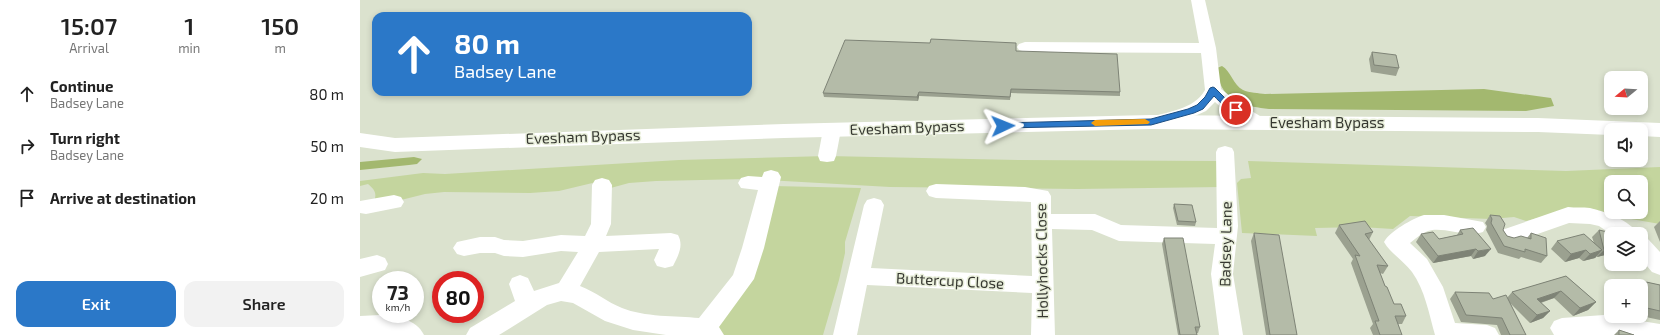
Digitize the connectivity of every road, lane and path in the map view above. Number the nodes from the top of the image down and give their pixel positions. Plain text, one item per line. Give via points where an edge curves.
1 (1198, 0) edge
2 (1025, 47) dead end
3 (1208, 48) junction
4 (1213, 90) junction
5 (1151, 122) junction
6 (1259, 122) junction
7 (832, 130) junction
8 (1660, 130) edge
9 (360, 140) edge
10 (395, 145) junction
11 (360, 152) edge
12 (1225, 152) dead end
13 (827, 156) dead end
14 (748, 183) dead end
15 (602, 185) dead end
16 (936, 191) dead end
17 (394, 202) dead end
18 (874, 205) dead end
19 (366, 208) edge
20 (1041, 221) junction
21 (1476, 227) dead end
22 (1616, 227) edge
23 (1227, 236) junction
24 (1509, 236) edge
25 (591, 245) junction
26 (464, 248) dead end
27 (666, 260) dead end
28 (858, 276) junction
29 (1042, 285) junction
30 (565, 293) junction
31 (360, 326) edge
32 (708, 331) edge
33 (1564, 332) edge
34 (481, 334) edge
35 (1447, 334) edge
36 (1660, 334) edge
37 (412, 335) edge
38 (845, 335) edge
39 (1043, 335) edge
40 (1231, 335) edge
41 (1487, 335) edge

1 - 3 street
2 - 3 street
3 - 4 street
4 - 5 street via 1200,107
4 - 6 street via 1223,101
5 - 6 highway, Evesham Bypass
5 - 7 highway, Evesham Bypass
6 - 8 highway, Evesham Bypass via 1538,125
7 - 10 highway, Evesham Bypass
7 - 13 street
9 - 10 highway, Evesham Bypass
10 - 11 highway, Evesham Bypass
12 - 23 street, Badsey Lane
14 - 32 street via 770,180 754,248 743,278
15 - 25 street via 601,224
16 - 20 street, Hollyhocks Close via 1041,196
17 - 19 street
18 - 28 street
20 - 23 street via 1095,222 1120,233
20 - 29 street, Hollyhocks Close
21 - 35 street via 1424,223 1395,242 1419,265 1435,294
22 - 24 street via 1590,216 1568,215
23 - 40 street, Badsey Lane via 1222,274
25 - 26 street via 561,243 523,249 495,245
25 - 27 street via 671,241
25 - 30 street
28 - 29 street, Buttercup Close
28 - 38 street
29 - 39 street, Hollyhocks Close
30 - 32 street via 574,292 603,310 627,319
30 - 34 street via 524,295
31 - 37 street via 392,325
33 - 36 street via 1604,325
35 - 41 street

